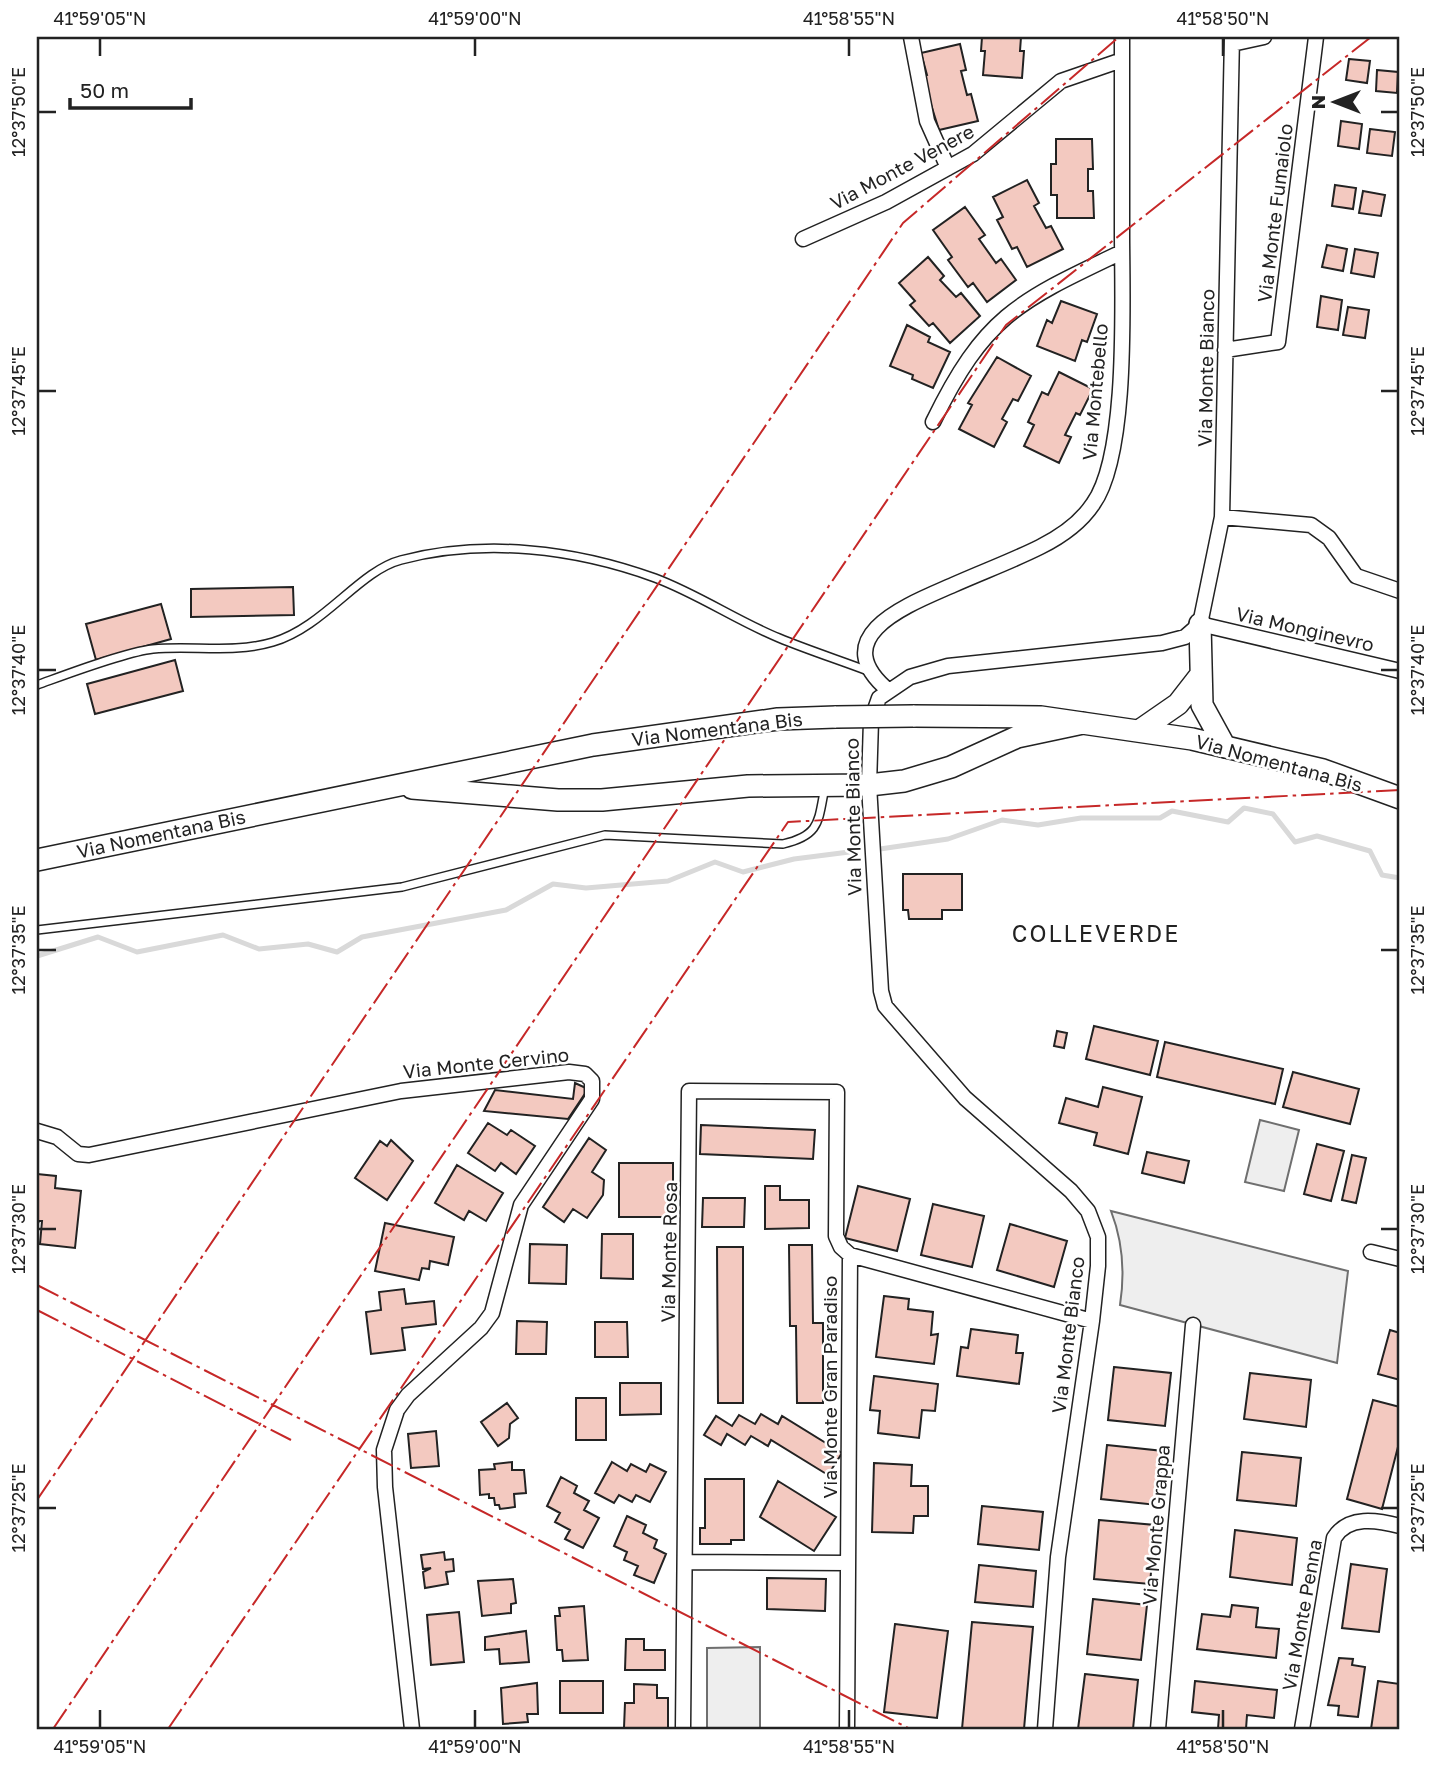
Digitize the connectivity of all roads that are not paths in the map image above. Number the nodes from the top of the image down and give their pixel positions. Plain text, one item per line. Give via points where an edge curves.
1 (911, 37) edge
2 (1122, 37) edge
3 (1264, 37) edge
4 (1316, 37) edge
5 (1232, 40) edge
6 (1122, 60) junction
7 (948, 168) junction
8 (803, 239) dead end
9 (1122, 252) junction
10 (1226, 350) junction
11 (933, 422) dead end
12 (1222, 517) junction
13 (1400, 592) edge
14 (1200, 624) junction
15 (868, 671) junction
16 (1400, 671) edge
17 (1199, 677) junction
18 (37, 685) edge
19 (889, 691) junction
20 (1083, 723) junction
21 (1139, 731) junction
22 (1225, 747) junction
23 (869, 785) junction
24 (386, 786) junction
25 (825, 786) junction
26 (1400, 798) edge
27 (37, 860) edge
28 (37, 930) edge
29 (37, 1131) edge
30 (1371, 1252) dead end
31 (850, 1255) junction
32 (1400, 1259) edge
33 (1091, 1321) junction
34 (1193, 1325) dead end
35 (1400, 1526) edge
36 (685, 1562) junction
37 (848, 1563) junction
38 (412, 1729) edge
39 (683, 1729) edge
40 (847, 1729) edge
41 (1045, 1729) edge
42 (1158, 1729) edge
43 (1302, 1729) edge

1 - 7 street via 927,121
2 - 6 street, Via Montebello
3 - 5 street
4 - 10 street, Via Monte Fumaiolo via 1278,342
5 - 10 street, Via Monte Bianco
6 - 7 street, Via Monte Venere via 1061,81 987,144
6 - 9 street, Via Montebello
7 - 8 street, Via Monte Venere
9 - 11 street via 1041,291 1008,314 969,355
9 - 15 street, Via Montebello via 1116,423 1096,500 1075,523 1042,546 889,615 870,638
10 - 12 street, Via Monte Bianco
12 - 13 street via 1311,525 1329,538 1356,576
12 - 14 street, Via Monte Bianco
14 - 16 street, Via Monginevro
14 - 17 main road
14 - 19 street, Via Monte Bianco via 1185,636 1162,643 935,669 910,677
15 - 18 lane via 778,638 657,579 574,554 515,548 450,551 400,560 384,567 318,620 270,643 218,651 152,649
15 - 19 street
17 - 21 main road via 1178,704
17 - 22 main road via 1204,711
19 - 23 street, Via Monte Bianco via 879,698 871,721
20 - 21 main road, Via Nomentana Bis
20 - 23 main road via 1017,737 916,778
20 - 24 main road, Via Nomentana Bis, bridge via 1041,717 778,719 593,745
21 - 22 main road, Via Nomentana Bis
22 - 26 main road, Via Nomentana Bis via 1323,771
23 - 25 main road
23 - 33 street, Via Monte Bianco via 880,991 885,1006 965,1098 1088,1211 1098,1237
24 - 25 main road via 558,800 748,786
24 - 27 main road, Via Nomentana Bis
25 - 28 lane via 817,823 805,839 783,844 604,835 402,887
29 - 38 street, Via Monte Cervino via 57,1137 78,1154 89,1154 401,1091 569,1072 585,1074 592,1081 592,1099 521,1205 492,1313 408,1395 388,1428 385,1487
30 - 32 street
31 - 33 street, Via Monte Gran Paradiso
31 - 36 street, Via Monte Rosa via 836,1236 837,1092 690,1091
31 - 37 street, Via Monte Gran Paradiso
33 - 41 street, Via Monte Bianco via 1058,1557
34 - 42 street, Via Monte Grappa
35 - 43 street, Via Monte Penna via 1357,1522 1344,1526 1334,1538
36 - 37 street
36 - 39 street, Via Monte Rosa
37 - 40 street, Via Monte Gran Paradiso

